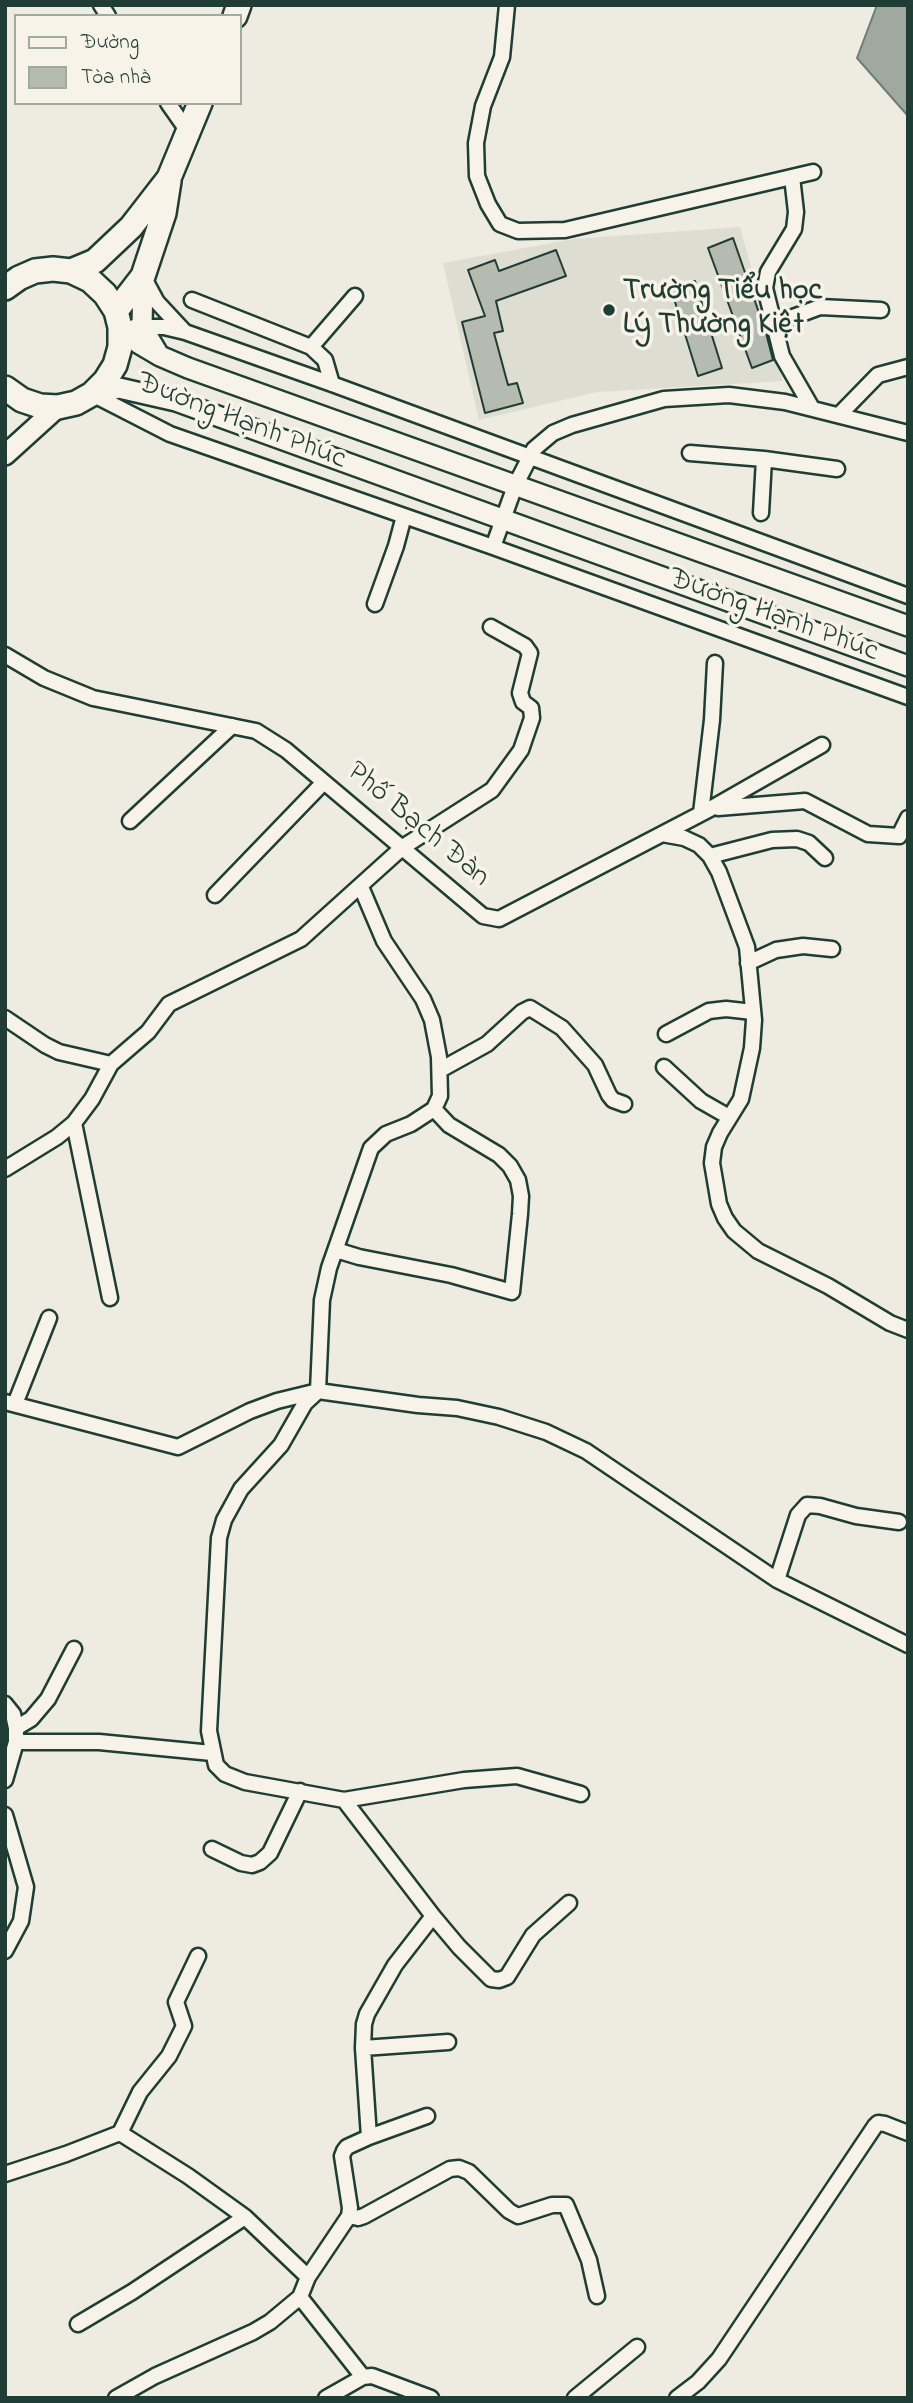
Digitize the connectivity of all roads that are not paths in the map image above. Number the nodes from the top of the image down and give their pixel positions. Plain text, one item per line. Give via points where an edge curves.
1 (507, 5) edge
2 (169, 105) edge
3 (199, 105) edge
4 (189, 133) junction
5 (813, 172) dead end
6 (792, 177) junction
7 (169, 178) junction
8 (71, 271) junction
9 (142, 276) junction
10 (10, 282) edge
11 (355, 296) dead end
12 (192, 300) dead end
13 (881, 310) dead end
14 (126, 322) junction
15 (774, 324) junction
16 (185, 332) junction
17 (311, 346) junction
18 (908, 367) edge
19 (332, 384) junction
20 (5, 388) edge
21 (92, 394) junction
22 (58, 407) junction
23 (812, 408) junction
24 (839, 415) junction
25 (908, 433) edge
26 (690, 453) dead end
27 (5, 455) edge
28 (529, 458) junction
29 (764, 459) junction
30 (837, 469) dead end
31 (515, 486) junction
32 (761, 513) dead end
33 (404, 516) junction
34 (502, 519) junction
35 (493, 547) junction
36 (908, 596) edge
37 (375, 604) dead end
38 (908, 626) edge
39 (491, 627) dead end
40 (5, 655) edge
41 (715, 663) dead end
42 (908, 666) edge
43 (908, 697) edge
44 (232, 726) junction
45 (822, 745) dead end
46 (324, 782) junction
47 (706, 811) junction
48 (908, 818) edge
49 (130, 821) dead end
50 (662, 834) junction
51 (403, 847) junction
52 (710, 856) junction
53 (825, 858) dead end
54 (361, 887) junction
55 (215, 895) dead end
56 (832, 949) dead end
57 (748, 963) junction
58 (753, 1012) junction
59 (5, 1018) edge
60 (666, 1034) dead end
61 (111, 1064) junction
62 (664, 1067) dead end
63 (440, 1070) junction
64 (624, 1104) dead end
65 (434, 1109) junction
66 (729, 1117) junction
67 (74, 1123) junction
68 (5, 1169) edge
69 (336, 1250) junction
70 (110, 1298) dead end
71 (49, 1318) dead end
72 (908, 1331) edge
73 (318, 1391) junction
74 (10, 1403) edge
75 (899, 1522) dead end
76 (777, 1580) junction
77 (908, 1645) edge
78 (74, 1650) dead end
79 (5, 1704) edge
80 (16, 1735) junction
81 (212, 1753) junction
82 (5, 1780) edge
83 (300, 1791) junction
84 (582, 1794) dead end
85 (344, 1800) junction
86 (5, 1815) edge
87 (212, 1849) dead end
88 (569, 1903) dead end
89 (433, 1916) junction
90 (5, 1951) edge
91 (198, 1956) dead end
92 (448, 2042) dead end
93 (363, 2048) junction
94 (427, 2116) dead end
95 (120, 2133) junction
96 (908, 2133) edge
97 (369, 2137) junction
98 (5, 2174) edge
99 (348, 2216) junction
100 (245, 2217) junction
101 (308, 2277) junction
102 (597, 2296) dead end
103 (300, 2297) junction
104 (78, 2324) dead end
105 (637, 2347) dead end
106 (363, 2377) junction
107 (116, 2398) edge
108 (326, 2398) edge
109 (431, 2398) edge
110 (575, 2398) edge
111 (677, 2398) edge

1 - 6 street via 502,57 483,106 476,143 478,176 500,225 518,231 565,230
2 - 4 street
3 - 4 main road
4 - 7 main road
5 - 6 street
6 - 15 street via 794,229 768,272 765,288
7 - 8 main road via 131,227 95,261
7 - 9 main road via 164,213
8 - 10 main road via 35,271
8 - 14 main road via 90,280
9 - 14 main road
9 - 16 street, Đường Hạnh Phúc via 157,302
11 - 17 street
12 - 17 street
13 - 15 street via 820,307
14 - 16 street, Đường Hạnh Phúc
14 - 21 main road via 115,365
14 - 31 main road, Đường Hạnh Phúc via 138,343 160,356
15 - 23 street via 782,356
16 - 19 street, Đường Hạnh Phúc
17 - 19 street via 325,360
18 - 24 street via 878,374
19 - 28 street, Đường Hạnh Phúc
20 - 22 main road via 22,400
21 - 22 main road
21 - 33 street, Đường Hạnh Phúc via 170,434
21 - 34 main road, Đường Hạnh Phúc via 119,388 176,401
22 - 27 main road
23 - 24 street
23 - 28 street via 729,395 664,399 553,433
24 - 25 street
26 - 29 street
28 - 31 street
28 - 36 street, Đường Hạnh Phúc
29 - 30 street
29 - 32 street
31 - 34 street
31 - 38 main road, Đường Hạnh Phúc
33 - 35 street, Đường Hạnh Phúc
33 - 37 street
34 - 35 street
34 - 42 main road, Đường Hạnh Phúc
35 - 43 street, Đường Hạnh Phúc
39 - 51 street via 530,653 520,693 532,718 521,750 492,790
40 - 44 street, Phố Bạch Đàn via 44,678 93,698
41 - 47 street
44 - 46 street, Phố Bạch Đàn via 256,731
44 - 49 street
45 - 47 street, Phố Bạch Đàn
46 - 51 street, Phố Bạch Đàn
46 - 55 street
47 - 48 street via 805,802 868,834 888,835 899,835
47 - 50 street, Phố Bạch Đàn
50 - 51 street, Phố Bạch Đàn via 499,919 483,916
50 - 52 street via 684,838
51 - 54 street
52 - 53 street via 772,840 797,839
52 - 57 street via 747,947
54 - 61 street via 301,939 169,1004 148,1032
54 - 63 street via 384,941 423,999
56 - 57 street via 803,946 776,950
57 - 58 street
58 - 60 street via 709,1011
58 - 66 street via 752,1048 741,1099
59 - 61 street via 60,1052
61 - 67 street
62 - 66 street via 701,1101
63 - 64 street via 487,1044 530,1008 562,1028 595,1065 613,1100
63 - 65 street via 440,1096
65 - 69 street via 386,1134 371,1148
65 - 69 street via 449,1125 499,1155 517,1180 521,1196 512,1292
66 - 72 street via 714,1147 712,1163 719,1204 734,1231 758,1251
67 - 68 street
67 - 70 street
69 - 73 street via 322,1300
71 - 74 street
73 - 74 street via 277,1401 178,1447
73 - 76 street via 475,1411 546,1432 604,1461
73 - 81 street via 281,1445 241,1489 221,1529 209,1731
75 - 76 street via 807,1505 798,1515
76 - 77 street
78 - 80 street via 48,1699
79 - 80 street via 13,1714
80 - 81 street
80 - 82 street
81 - 83 street via 216,1765 233,1778
83 - 85 street
83 - 87 street via 270,1853 260,1862 241,1863
84 - 85 street via 517,1776 454,1781
85 - 89 street
86 - 90 street via 26,1887 21,1921
88 - 89 street via 533,1935 507,1977 499,1980 491,1979
89 - 93 street via 374,2000 364,2024
91 - 95 street via 176,2002 184,2026 169,2056 140,2092
92 - 93 street
93 - 97 street
94 - 97 street
95 - 98 street
95 - 100 street
96 - 111 street via 878,2123 719,2359
97 - 99 street via 347,2147 342,2156
99 - 101 street
99 - 102 street via 364,2216 459,2168 517,2216 566,2205 589,2260
100 - 101 street
100 - 104 street
101 - 103 street
103 - 106 street
103 - 107 street via 253,2332
105 - 110 street
106 - 108 street
106 - 109 street via 372,2376

